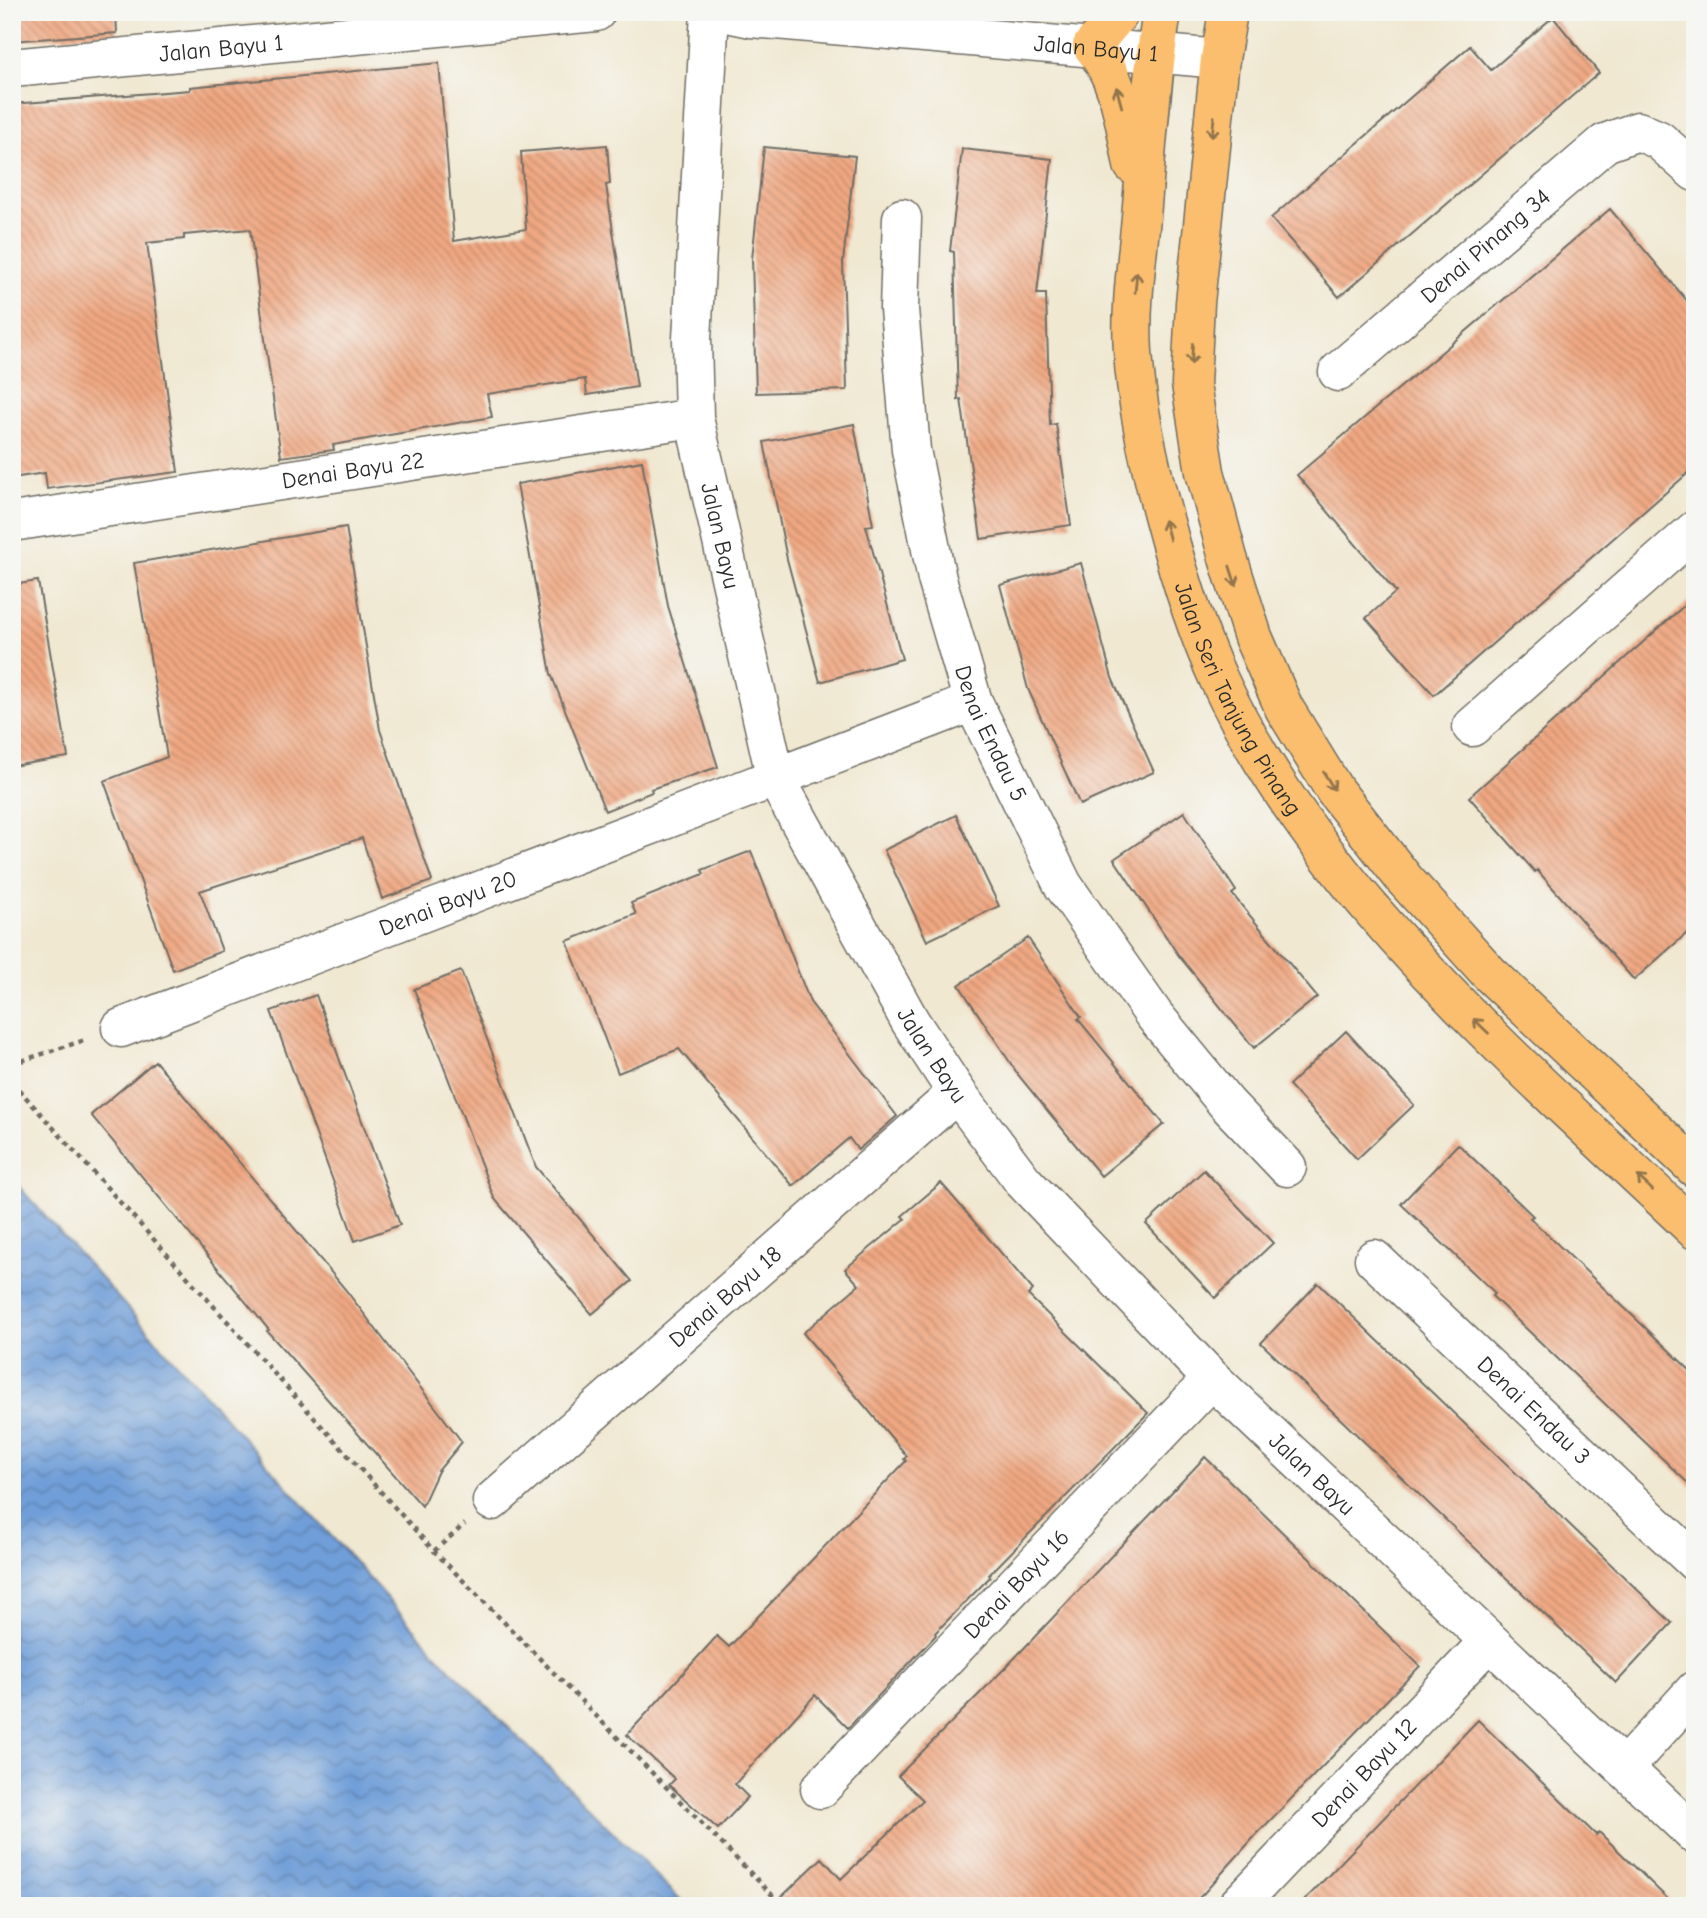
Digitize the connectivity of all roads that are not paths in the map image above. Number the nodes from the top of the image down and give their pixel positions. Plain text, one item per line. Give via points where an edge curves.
1 (596, 12) edge
2 (710, 12) edge
3 (723, 12) edge
4 (1120, 12) edge
5 (1162, 12) edge
6 (1228, 12) edge
7 (1092, 46) junction
8 (1156, 53) junction
9 (1220, 59) junction
10 (12, 68) edge
11 (1695, 172) edge
12 (1142, 212) junction
13 (902, 218) dead end
14 (1338, 372) dead end
15 (694, 418) junction
16 (12, 522) edge
17 (1695, 530) edge
18 (973, 702) junction
19 (1472, 727) dead end
20 (776, 779) junction
21 (121, 1028) road end
22 (957, 1093) junction
23 (1287, 1167) dead end
24 (1695, 1168) edge
25 (1695, 1230) edge
26 (1374, 1259) dead end
27 (1212, 1379) junction
28 (492, 1501) dead end
29 (1695, 1562) edge
30 (1489, 1641) junction
31 (1695, 1690) edge
32 (1624, 1768) junction
33 (820, 1789) dead end
34 (1695, 1835) edge
35 (1237, 1906) edge

1 - 10 street, Jalan Bayu 1
2 - 15 street, Jalan Bayu via 692,339
3 - 7 street, Jalan Bayu 1
4 - 7 main road
5 - 8 main road, Jalan Seri Tanjung Pinang
6 - 9 main road, Jalan Seri Tanjung Pinang
7 - 8 street, Jalan Bayu 1
12 -> 7 main road via 1119,94
8 - 9 street, Jalan Bayu 1
8 - 12 main road, Jalan Seri Tanjung Pinang
9 -> 24 main road, Jalan Seri Tanjung Pinang via 1191,384 1205,472 1227,558 1284,708 1335,791 1405,880 1490,974
11 - 14 street, Denai Pinang 34 via 1659,140 1639,131 1605,143
25 -> 12 main road, Jalan Seri Tanjung Pinang via 1459,1005 1360,895 1259,756 1219,680 1186,598 1146,453 1133,348
13 - 18 street, Denai Endau 5 via 899,309 911,450 937,579
15 - 16 street, Denai Bayu 22
15 - 20 street, Jalan Bayu
17 - 19 street
18 - 20 street, Denai Bayu 20
18 - 23 street, Denai Endau 5 via 1063,885 1154,1015 1227,1104
20 - 21 street, Denai Bayu 20
20 - 22 street, Jalan Bayu via 910,1021
22 - 27 street, Jalan Bayu via 1023,1181
22 - 28 street, Denai Bayu 18
26 - 29 street, Denai Endau 3
27 - 30 street, Jalan Bayu
27 - 33 street, Denai Bayu 16
30 - 32 street, Jalan Bayu
30 - 35 street, Denai Bayu 12
31 - 32 street
32 - 34 street, Jalan Bayu

